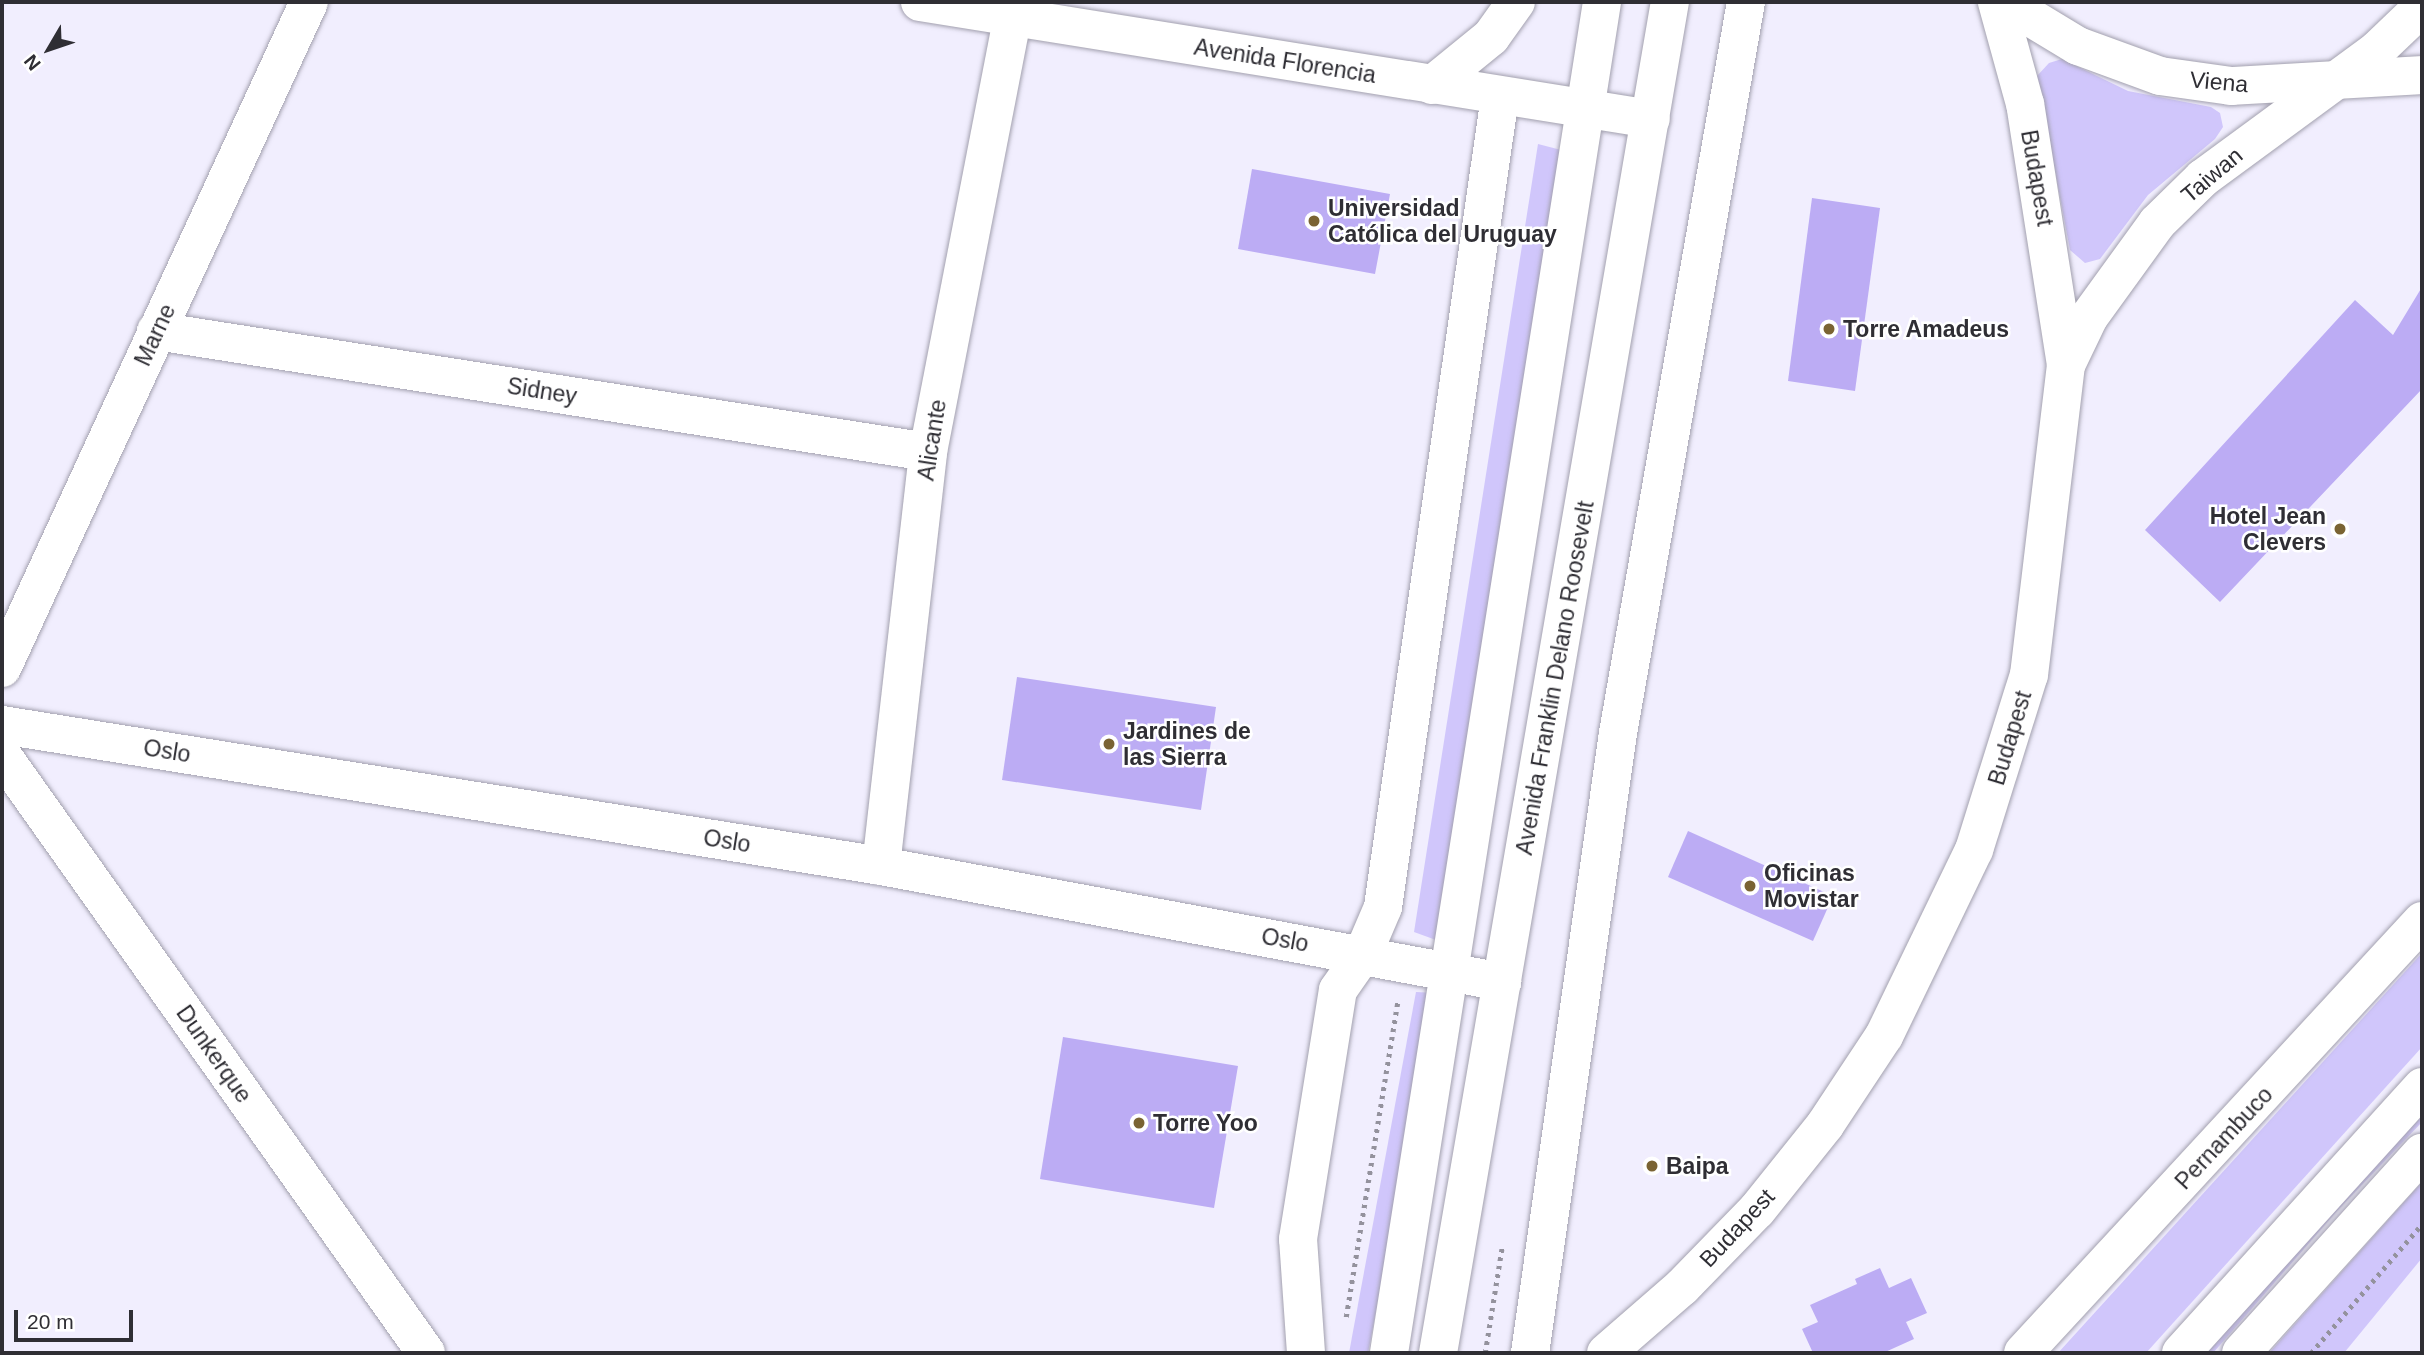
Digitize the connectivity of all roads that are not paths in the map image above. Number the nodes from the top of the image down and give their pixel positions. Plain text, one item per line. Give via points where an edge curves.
1 (309, 2) edge
2 (920, 2) edge
3 (1516, 2) edge
4 (1602, 2) edge
5 (1670, 2) edge
6 (1746, 2) edge
7 (1997, 2) edge
8 (2005, 2) edge
9 (2422, 7) edge
10 (1012, 18) junction
11 (2422, 75) edge
12 (2329, 84) junction
13 (1432, 85) junction
14 (1500, 96) junction
15 (1584, 107) junction
16 (1651, 119) junction
17 (156, 331) junction
18 (2066, 365) junction
19 (928, 452) junction
20 (2, 668) edge
21 (2, 725) edge
22 (2, 755) edge
23 (881, 866) junction
24 (2422, 921) edge
25 (1363, 954) junction
26 (1450, 972) junction
27 (1502, 982) junction
28 (2422, 1087) edge
29 (2422, 1153) edge
30 (426, 1353) edge
31 (1306, 1353) edge
32 (1389, 1353) edge
33 (1438, 1353) edge
34 (1530, 1353) edge
35 (1606, 1353) edge
36 (2023, 1353) edge
37 (2181, 1353) edge
38 (2241, 1353) edge

1 - 17 street, Marne
2 - 10 street, Avenida Florencia
3 - 13 street via 1491,37
4 - 15 street
5 - 16 street, Avenida Franklin Delano Roosevelt
6 - 34 street via 1618,733
7 - 18 street, Budapest via 2025,104
8 - 12 street, Viena via 2078,46 2160,76 2231,86
9 - 12 street via 2376,51
10 - 13 street, Avenida Florencia
10 - 19 street, Alicante
11 - 12 street
12 - 18 street, Taiwan via 2203,178 2157,223 2089,317
13 - 14 street, Avenida Florencia
14 - 15 street, Avenida Florencia
14 - 25 street via 1383,907
15 - 16 street, Avenida Florencia
15 - 26 street
16 - 27 street, Avenida Franklin Delano Roosevelt
17 - 19 street, Sidney
17 - 20 street, Marne
18 - 35 street, Budapest via 2029,675 1974,850 1930,947 1884,1036 1825,1125 1765,1200 1682,1287
19 - 23 street, Alicante
21 - 23 street, Oslo
22 - 30 street, Dunkerque
23 - 25 street, Oslo
24 - 36 street, Pernambuco
25 - 26 street, Oslo
25 - 31 street via 1338,990 1298,1239
26 - 27 street, Oslo
26 - 32 street
27 - 33 street, Avenida Franklin Delano Roosevelt
28 - 37 street
29 - 38 street

